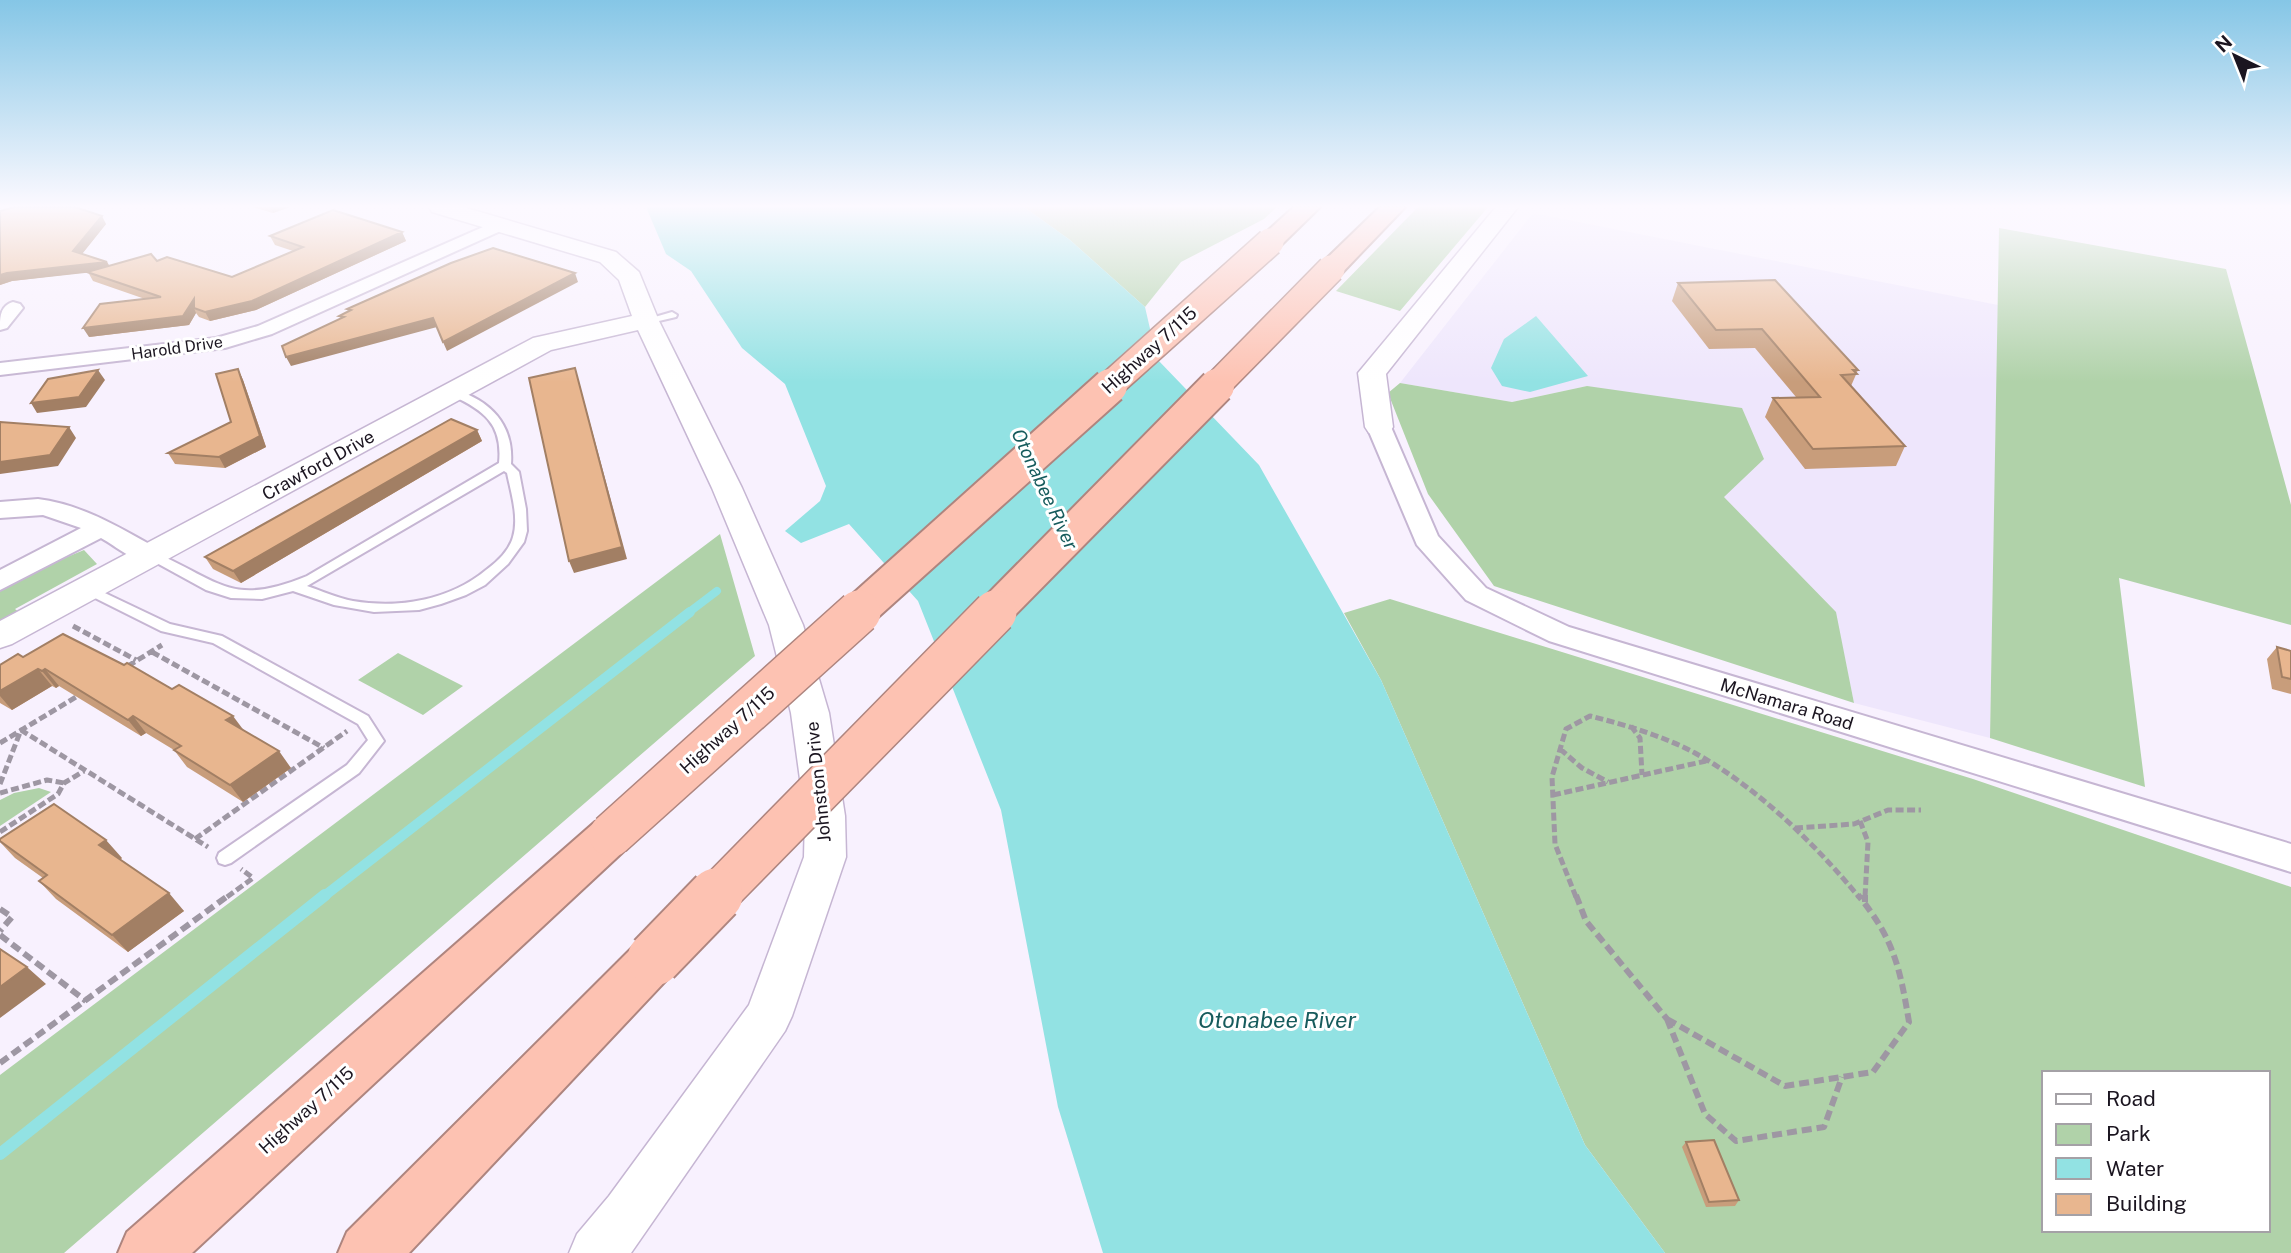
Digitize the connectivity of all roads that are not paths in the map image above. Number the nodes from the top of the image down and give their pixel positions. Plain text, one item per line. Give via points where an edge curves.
1 (409, 265) edge
2 (617, 265) edge
3 (1244, 265) edge
4 (1335, 265) edge
5 (1459, 265) edge
6 (630, 277) junction
7 (659, 318) junction
8 (542, 344) junction
9 (0, 369) edge
10 (453, 392) junction
11 (1379, 426) joint
12 (505, 465) junction
13 (0, 510) edge
14 (102, 528) junction
15 (151, 556) junction
16 (0, 581) edge
17 (293, 587) junction
18 (88, 589) junction
19 (0, 636) edge
20 (225, 858) road end
21 (2291, 858) edge
22 (148, 1253) edge
23 (368, 1253) edge
24 (596, 1253) edge

1 - 9 street, Harold Drive via 265,330 218,344
2 - 6 street
3 - 22 highway, Highway 7/115, bridge
4 - 23 highway, bridge
5 - 11 street via 1372,373
6 - 7 street, Johnston Drive
6 - 8 street via 626,289 612,303
7 - 8 street, Crawford Drive
7 - 24 street, Johnston Drive via 786,625 810,713 825,816 825,857 768,1016 628,1215
8 - 10 street, Crawford Drive
10 - 12 lane via 474,401 504,431
10 - 15 street, Crawford Drive
11 - 21 street, McNamara Road via 1426,539 1476,594 1559,634
12 - 17 lane
12 - 17 lane via 513,472 521,531 514,551 486,580 453,598 405,606 334,602
13 - 14 street via 47,507
14 - 15 street
14 - 16 street
15 - 17 lane via 229,593 246,596
15 - 18 street, Crawford Drive
18 - 19 street, Crawford Drive
18 - 20 lane via 166,628 217,639 363,720 376,741 353,768

